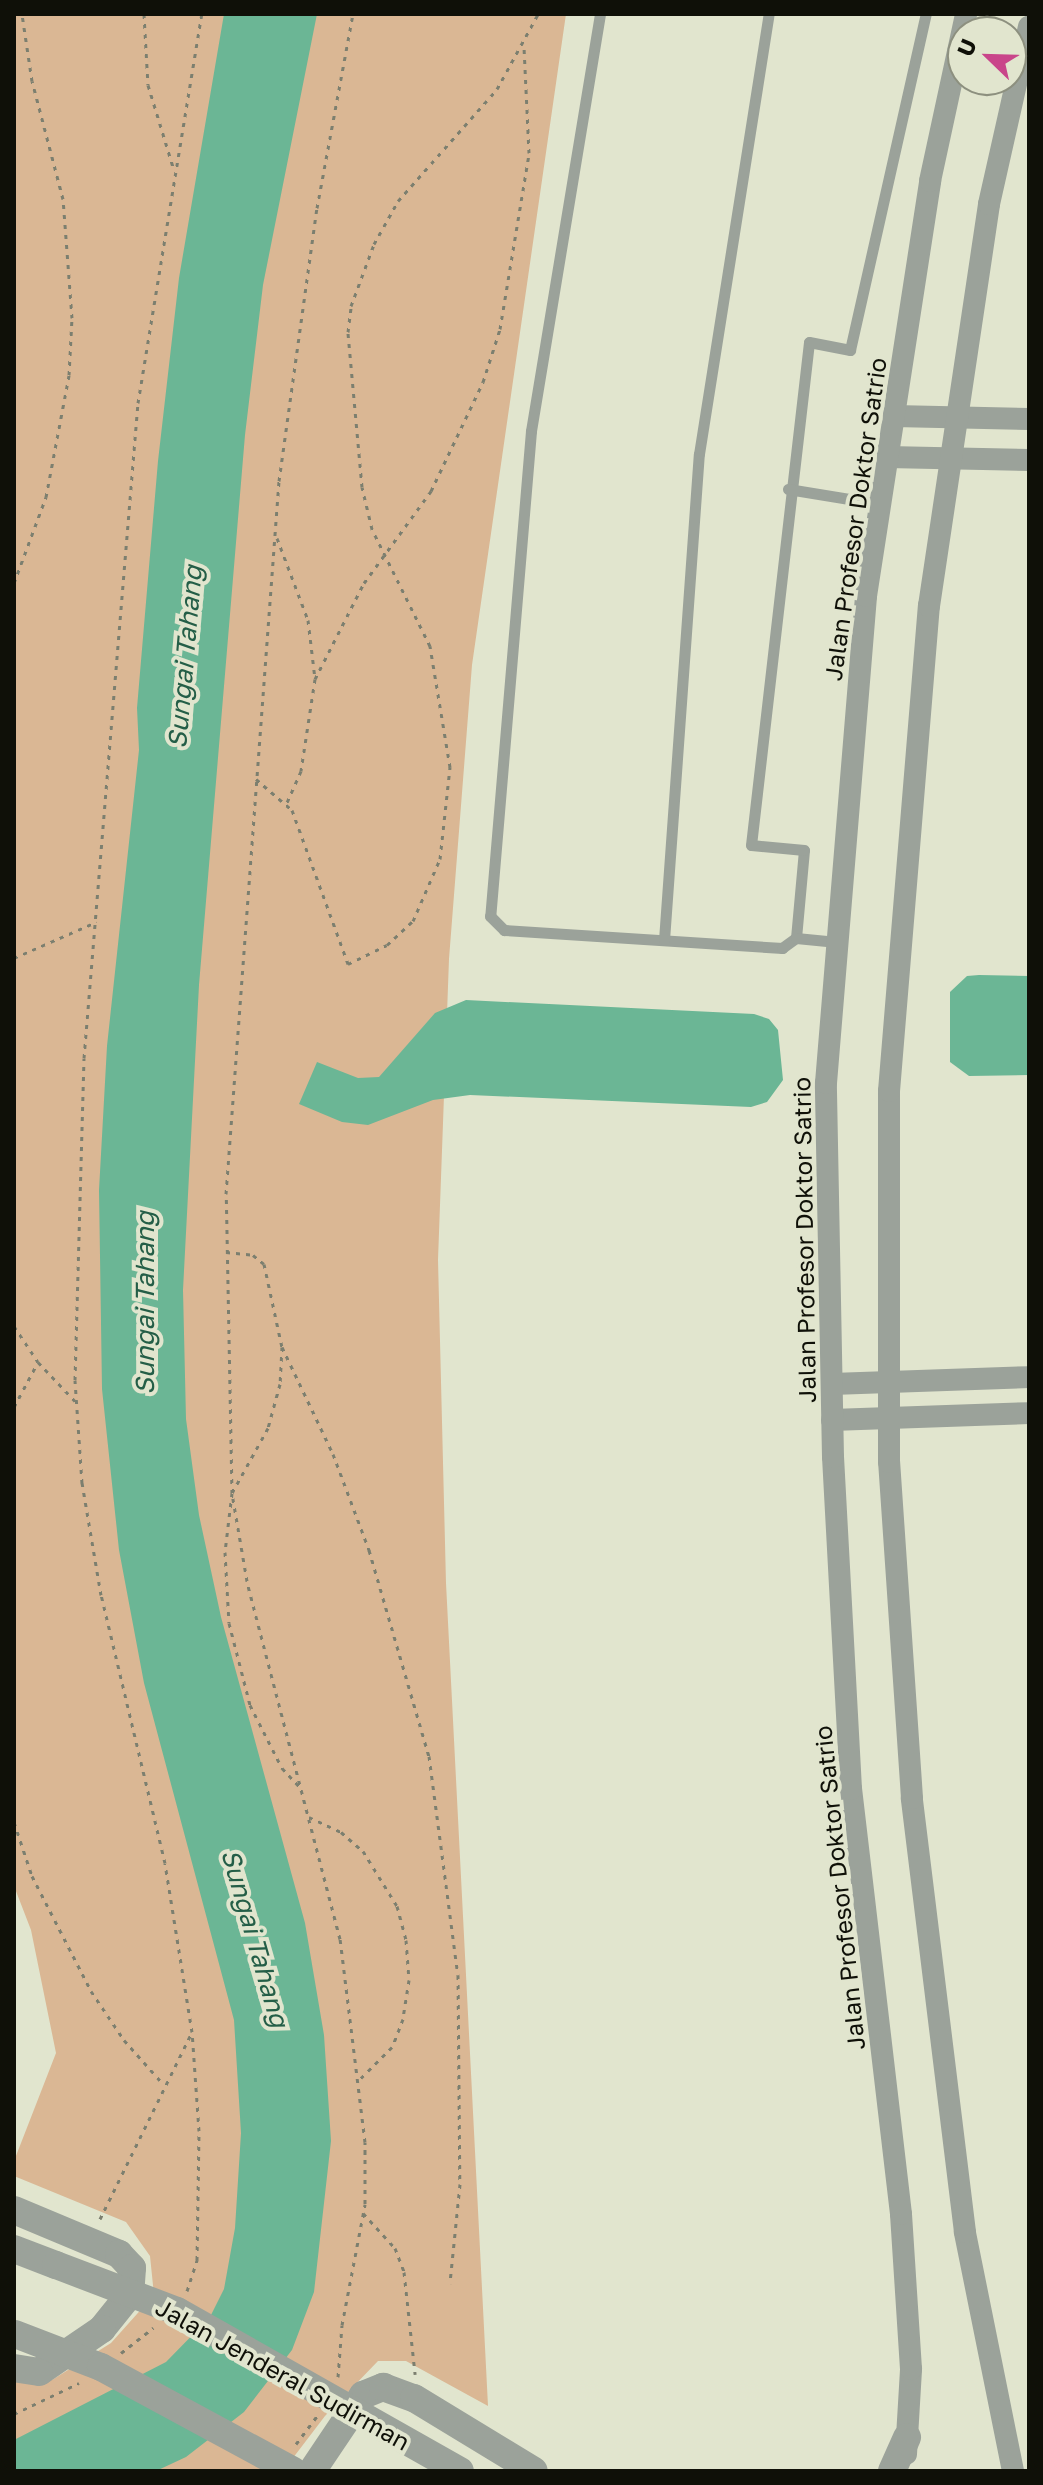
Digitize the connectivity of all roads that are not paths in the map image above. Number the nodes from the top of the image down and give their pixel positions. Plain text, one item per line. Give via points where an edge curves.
1 (600, 14) edge
2 (769, 14) edge
3 (926, 14) edge
4 (966, 14) edge
5 (1029, 26) edge
6 (894, 416) junction
7 (957, 417) junction
8 (1029, 419) edge
9 (887, 457) junction
10 (951, 458) junction
11 (1029, 460) edge
12 (788, 489) junction
13 (880, 504) junction
14 (796, 938) junction
15 (664, 940) junction
16 (837, 942) junction
17 (1029, 1377) edge
18 (889, 1382) junction
19 (832, 1384) junction
20 (1029, 1413) edge
21 (889, 1418) junction
22 (832, 1420) junction
23 (14, 2210) edge
24 (14, 2249) edge
25 (14, 2334) edge
26 (14, 2368) edge
27 (1005, 2427) junction
28 (907, 2437) junction
29 (294, 2458) edge
30 (312, 2471) edge
31 (460, 2471) edge
32 (534, 2471) edge
33 (892, 2471) edge
34 (905, 2471) edge
35 (916, 2471) edge
36 (1000, 2471) edge
37 (1013, 2471) edge

1 - 15 lane via 531,431 490,916 504,930
2 - 15 lane via 699,454
3 - 12 lane via 850,350 809,342
4 - 6 street, Jalan Profesor Doktor Satrio via 930,181
5 - 7 street via 989,204
6 - 7 street
6 - 9 street, Jalan Profesor Doktor Satrio
7 - 8 street
7 - 10 street
9 - 10 street
9 - 13 street, Jalan Profesor Doktor Satrio
10 - 11 street
10 - 18 street via 929,606 889,1091
12 - 13 lane
12 - 14 lane via 751,845 804,850
13 - 16 street, Jalan Profesor Doktor Satrio via 866,596
14 - 15 lane via 782,948
14 - 16 lane
16 - 19 street, Jalan Profesor Doktor Satrio via 826,1083
17 - 18 street
18 - 19 street
18 - 21 street
19 - 22 street, Jalan Profesor Doktor Satrio
20 - 21 street
21 - 22 street
21 - 27 street via 912,1798 965,2232
22 - 28 street, Jalan Profesor Doktor Satrio via 851,1789 901,2214 911,2369
23 - 26 street via 119,2254 132,2268 130,2294 102,2329 39,2372
24 - 31 street, Jalan Jenderal Sudirman, bridge via 177,2311
25 - 29 street, bridge via 101,2367
27 - 36 street
27 - 37 street
28 - 33 street
28 - 34 street, Jalan Profesor Doktor Satrio
28 - 35 street
30 - 32 street via 363,2395 383,2387 414,2398

